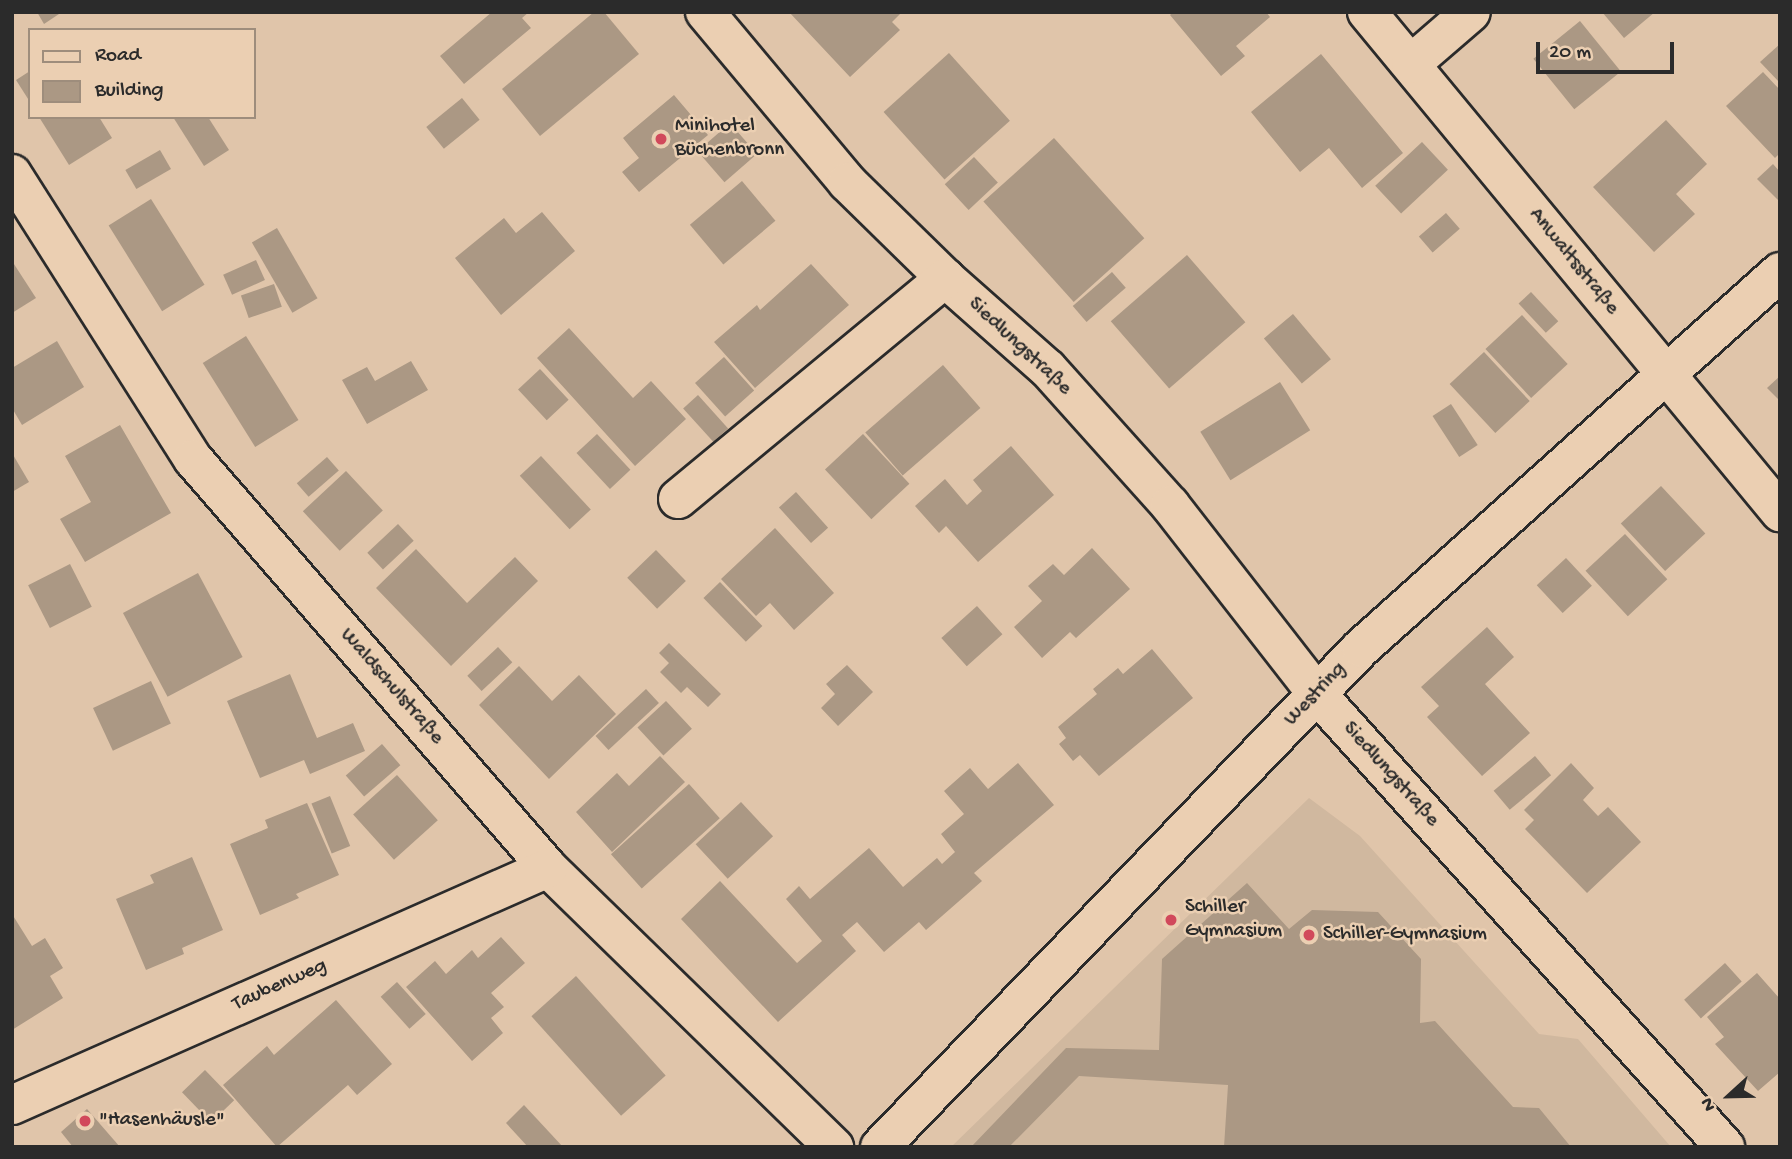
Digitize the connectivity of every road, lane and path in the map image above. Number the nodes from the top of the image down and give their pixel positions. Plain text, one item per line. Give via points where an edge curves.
1 (705, 12) edge
2 (1367, 12) edge
3 (1471, 12) edge
4 (1411, 64) junction
5 (12, 174) edge
6 (1780, 272) edge
7 (944, 278) junction
8 (1665, 374) junction
9 (678, 499) dead end
10 (1780, 512) edge
11 (1317, 694) junction
12 (548, 868) junction
13 (12, 1105) edge
14 (834, 1147) edge
15 (880, 1147) edge
16 (1725, 1147) edge

1 - 7 street, Siedlungstraße via 847,182
2 - 4 street, Anwaltsstraße
3 - 4 street
4 - 8 street, Anwaltsstraße
5 - 12 street, Waldschulstraße via 193,459
6 - 8 street, Westring
7 - 9 street
7 - 11 street, Siedlungstraße via 1048,369 1101,427 1170,505
8 - 10 street, Anwaltsstraße
8 - 11 street, Westring via 1361,648
11 - 15 street, Westring
11 - 16 street, Siedlungstraße
12 - 13 street, Taubenweg
12 - 14 street, Waldschulstraße

